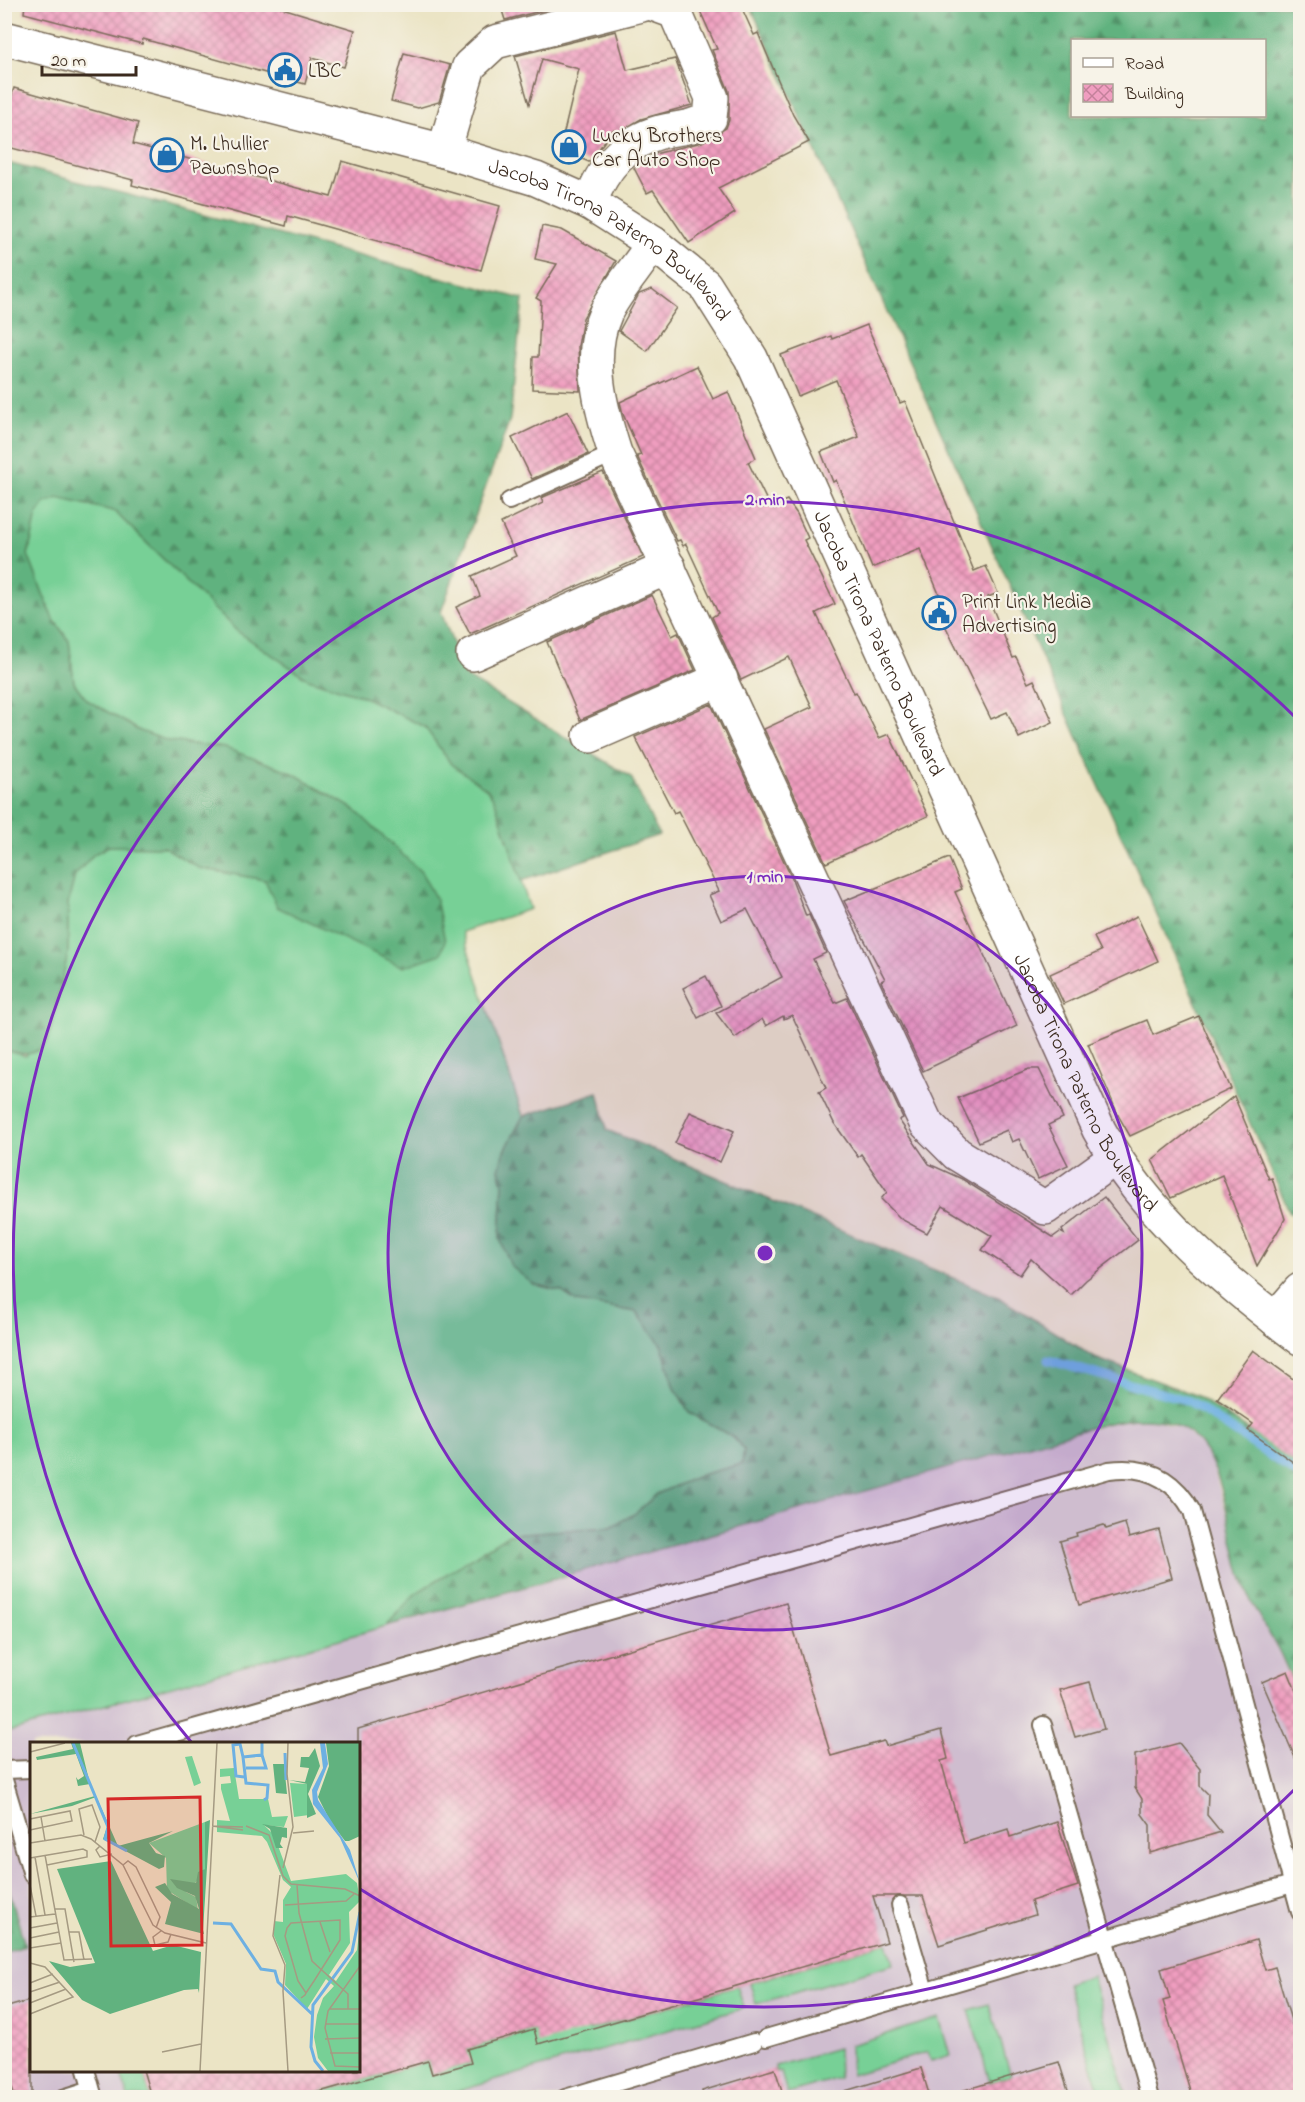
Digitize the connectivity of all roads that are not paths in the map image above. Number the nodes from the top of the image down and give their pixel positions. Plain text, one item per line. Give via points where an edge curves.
1 (645, 4) edge
2 (653, 4) edge
3 (4, 38) edge
4 (444, 152) junction
5 (590, 203) junction
6 (653, 243) junction
7 (615, 453) junction
8 (509, 501) dead end
9 (669, 567) junction
10 (473, 654) dead end
11 (721, 679) junction
12 (590, 736) dead end
13 (1115, 1158) junction
14 (1300, 1290) edge
15 (1288, 1328) edge
16 (1043, 1725) dead end
17 (141, 1742) edge
18 (30, 1769) edge
19 (4, 1770) edge
20 (4, 1780) edge
21 (30, 1868) edge
22 (1292, 1884) junction
23 (900, 1905) dead end
24 (1300, 1912) edge
25 (1106, 1938) junction
26 (925, 1991) junction
27 (87, 2072) edge
28 (93, 2093) edge
29 (63, 2097) edge
30 (565, 2097) edge
31 (1150, 2097) edge

1 - 4 street via 495,42 469,66
2 - 5 street via 675,12 712,98 710,118 691,128 659,132 624,150 598,180
3 - 4 street, Jacoba Tirona Paterno Boulevard
4 - 5 street, Jacoba Tirona Paterno Boulevard via 536,179
5 - 6 street, Jacoba Tirona Paterno Boulevard
6 - 7 street via 606,312 597,343 600,406
6 - 13 street, Jacoba Tirona Paterno Boulevard via 705,285 751,358
7 - 8 lane
7 - 9 street
9 - 10 street
9 - 11 street
11 - 12 street
11 - 13 street via 926,1124 957,1154 1045,1208
13 - 15 street, Jacoba Tirona Paterno Boulevard via 1184,1241 1244,1296
14 - 15 street
16 - 25 lane
17 - 22 lane via 1127,1467 1167,1480 1185,1497 1192,1511
18 - 19 lane
20 - 21 lane
22 - 24 lane
22 - 25 lane
23 - 26 lane
25 - 26 lane
25 - 31 lane
26 - 30 lane
27 - 28 lane
28 - 29 lane

